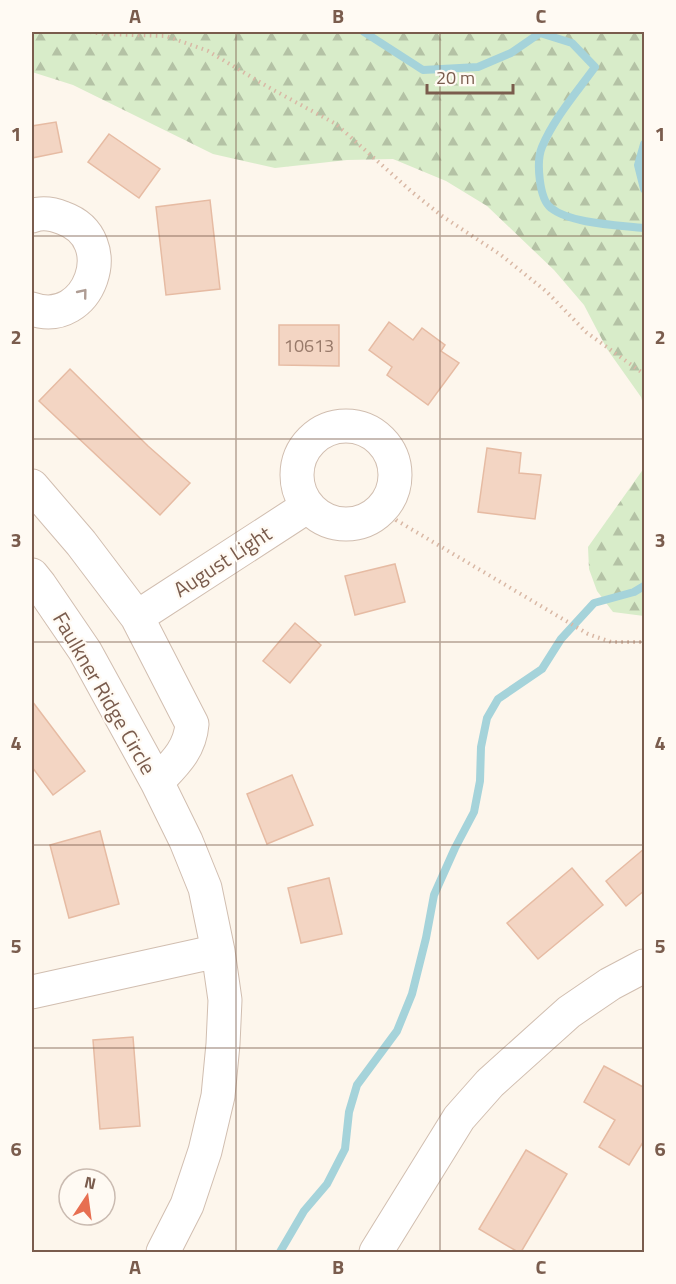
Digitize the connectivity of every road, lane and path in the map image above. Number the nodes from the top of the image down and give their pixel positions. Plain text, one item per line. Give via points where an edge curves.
1 (90, 32) edge
2 (32, 216) edge
3 (32, 309) edge
4 (645, 374) edge
5 (32, 486) edge
6 (308, 506) junction
7 (386, 506) junction
8 (32, 575) edge
9 (137, 617) junction
10 (645, 642) edge
11 (157, 782) junction
12 (218, 951) junction
13 (645, 966) edge
14 (32, 992) edge
15 (163, 1252) edge
16 (376, 1252) edge

1 - 4 path via 166,36 208,51 336,124 411,192 501,255 547,292 586,332
3 -> 2 street via 58,310 76,302 90,285 95,267 85,233 72,221 53,214
5 - 9 street, Faulkner Ridge Circle
6 - 7 street via 324,520 347,525 367,520
6 - 7 street via 297,481 300,459 308,444 326,430 344,426 364,430 391,454 394,488
6 - 9 street, August Light
7 - 10 path via 396,520 588,634 612,642
8 - 11 street, Faulkner Ridge Circle via 85,651
9 - 11 street, Faulkner Ridge Circle via 192,724 183,754
11 - 12 street, Faulkner Ridge Circle via 205,888
12 - 14 street
12 - 15 street, Faulkner Ridge Circle via 225,1000 218,1096 187,1205
13 - 16 street via 568,1012 490,1083 459,1118

